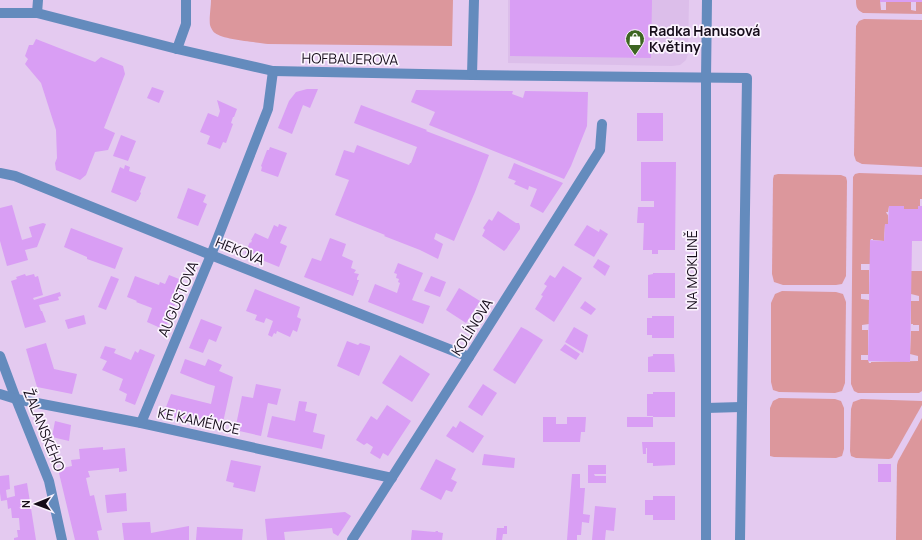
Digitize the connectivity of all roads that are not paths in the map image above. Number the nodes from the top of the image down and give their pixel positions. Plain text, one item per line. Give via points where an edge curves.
1 (38, 0) edge
2 (186, 0) edge
3 (474, 0) edge
4 (707, 0) edge
5 (0, 13) edge
6 (37, 13) junction
7 (177, 49) junction
8 (272, 71) junction
9 (472, 76) junction
10 (706, 78) junction
11 (602, 124) dead end
12 (0, 172) edge
13 (211, 255) junction
14 (0, 356) edge
15 (469, 357) junction
16 (0, 394) edge
17 (16, 399) junction
18 (741, 407) junction
19 (706, 408) junction
20 (141, 423) junction
21 (392, 478) junction
22 (62, 540) edge
23 (352, 540) edge
24 (706, 540) edge
25 (740, 540) edge

1 - 6 street
2 - 7 street via 186,24
3 - 9 street
4 - 10 street, NA MOKLINĚ
5 - 6 street, HOFBAUEROVA
6 - 7 street, HOFBAUEROVA
7 - 8 street, HOFBAUEROVA
8 - 9 street, HOFBAUEROVA
8 - 13 street, AUGUSTOVA via 268,109
9 - 10 street, HOFBAUEROVA
10 - 18 street, HOFBAUEROVA via 746,78
10 - 19 street, NA MOKLINĚ
11 - 15 street, KOLÍNOVA via 600,150
12 - 13 street, HEKOVA
13 - 15 street, HEKOVA
13 - 20 street, AUGUSTOVA
14 - 17 street, ŽALANSKÉHO
15 - 21 street, KOLÍNOVA
16 - 17 street, KE KAMÉNCE
17 - 20 street, KE KAMÉNCE
17 - 22 street, ŽALANSKÉHO via 49,481
18 - 19 street
18 - 25 street
19 - 24 street, NA MOKLINĚ
20 - 21 street, KE KAMÉNCE
21 - 23 street, KOLÍNOVA

